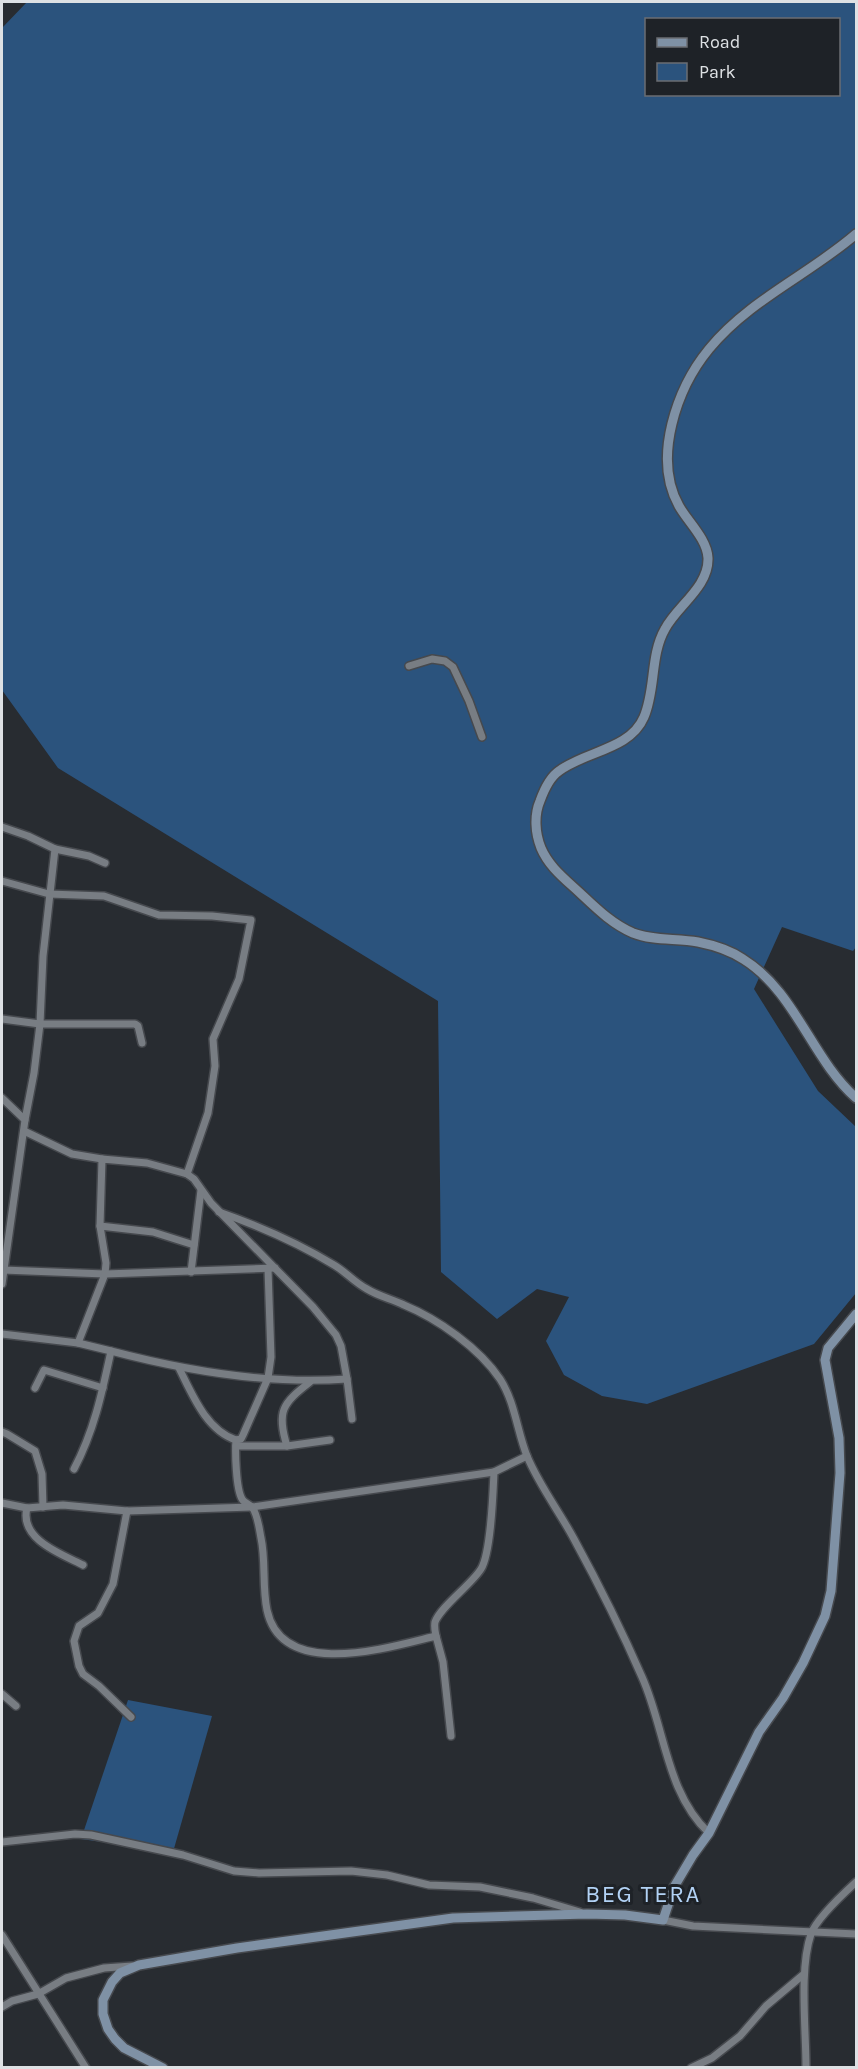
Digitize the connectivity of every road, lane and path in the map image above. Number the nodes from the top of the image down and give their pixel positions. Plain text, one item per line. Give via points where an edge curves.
1 (856, 234) edge
2 (409, 666) dead end
3 (482, 737) dead end
4 (2, 828) edge
5 (55, 849) junction
6 (105, 863) dead end
7 (2, 881) edge
8 (49, 894) junction
9 (2, 1018) edge
10 (40, 1024) junction
11 (142, 1043) dead end
12 (2, 1098) edge
13 (856, 1098) edge
14 (25, 1120) junction
15 (24, 1131) junction
16 (102, 1160) junction
17 (187, 1174) junction
18 (201, 1190) junction
19 (219, 1212) junction
20 (100, 1226) junction
21 (194, 1245) junction
22 (271, 1269) junction
23 (3, 1270) junction
24 (191, 1272) junction
25 (105, 1274) junction
26 (2, 1284) edge
27 (856, 1314) edge
28 (2, 1334) edge
29 (78, 1343) junction
30 (111, 1351) junction
31 (179, 1368) junction
32 (268, 1378) junction
33 (347, 1379) junction
34 (310, 1382) junction
35 (35, 1388) dead end
36 (103, 1388) junction
37 (352, 1419) dead end
38 (2, 1432) edge
39 (330, 1440) dead end
40 (236, 1443) junction
41 (286, 1446) junction
42 (527, 1456) junction
43 (74, 1469) dead end
44 (494, 1472) junction
45 (2, 1503) edge
46 (43, 1507) junction
47 (252, 1507) junction
48 (27, 1508) junction
49 (127, 1511) junction
50 (83, 1565) dead end
51 (436, 1636) junction
52 (2, 1694) edge
53 (16, 1706) dead end
54 (131, 1717) dead end
55 (451, 1736) dead end
56 (709, 1833) junction
57 (2, 1842) edge
58 (856, 1882) edge
59 (587, 1914) junction
60 (663, 1920) junction
61 (811, 1932) junction
62 (856, 1934) edge
63 (2, 1935) edge
64 (139, 1965) junction
65 (804, 1974) junction
66 (38, 1994) junction
67 (2, 2007) edge
68 (86, 2067) edge
69 (163, 2067) edge
70 (692, 2067) edge
71 (806, 2067) edge

1 - 13 main road via 733,324 696,366 675,412 667,452 671,489 708,556 705,574 658,644 643,721 624,739 558,771 541,797 536,822 540,844 554,869 620,927 651,938 699,942 722,949 765,975
2 - 3 street via 432,659 453,667
4 - 5 street
5 - 6 street
5 - 8 street
7 - 8 street
8 - 10 street
8 - 17 street via 104,896 159,915 251,920 239,979 213,1039 208,1113
9 - 10 street
10 - 11 street via 135,1024
10 - 14 street
12 - 14 street
14 - 15 street
15 - 16 street via 72,1154
15 - 23 street
16 - 17 street via 147,1163
16 - 20 street
17 - 18 street
18 - 19 street
18 - 21 street
19 - 22 street
19 - 42 street via 305,1248 337,1266 357,1284 448,1329 500,1379
20 - 21 street via 153,1232
20 - 25 street
21 - 24 street
22 - 24 street
22 - 32 street
22 - 33 street via 313,1307 336,1335
23 - 25 street
23 - 26 street
24 - 25 street
25 - 29 street
27 - 56 main road via 828,1348 825,1360 839,1438 840,1473 831,1591 825,1616 803,1663 759,1732
28 - 29 street
29 - 30 street
30 - 31 street
30 - 36 street
31 - 32 street
31 - 40 street via 202,1413
32 - 34 street
32 - 40 street
33 - 34 street
33 - 37 street
34 - 41 street via 290,1397 282,1410 280,1420
35 - 36 street via 44,1370
36 - 43 street via 87,1444
38 - 46 street via 35,1451 42,1474
39 - 41 street
40 - 41 street
40 - 47 street via 240,1496
42 - 44 street
42 - 56 street via 574,1539 643,1678 687,1806
44 - 47 street
44 - 51 street via 485,1561 438,1617
45 - 48 street
46 - 48 street
46 - 49 street via 63,1504
47 - 49 street
47 - 51 street via 263,1546 267,1610 282,1638 308,1652 342,1654
48 - 50 street via 26,1521 38,1540
49 - 54 street via 113,1584 98,1613 79,1626 74,1641 83,1674
51 - 55 street via 443,1662
52 - 53 street
56 - 60 main road via 674,1887
57 - 59 street via 91,1835 234,1871 351,1871 387,1875 429,1885 480,1887
58 - 61 street
59 - 60 main road
59 - 64 main road via 453,1918
60 - 61 street via 693,1926
61 - 62 street
61 - 65 street
63 - 66 street
64 - 66 street via 104,1968 66,1978
64 - 69 main road via 120,1973 112,1982 103,2000 103,2014 108,2029 124,2048
65 - 70 street via 766,2006 740,2036 712,2058
65 - 71 street
66 - 67 street
66 - 68 street

